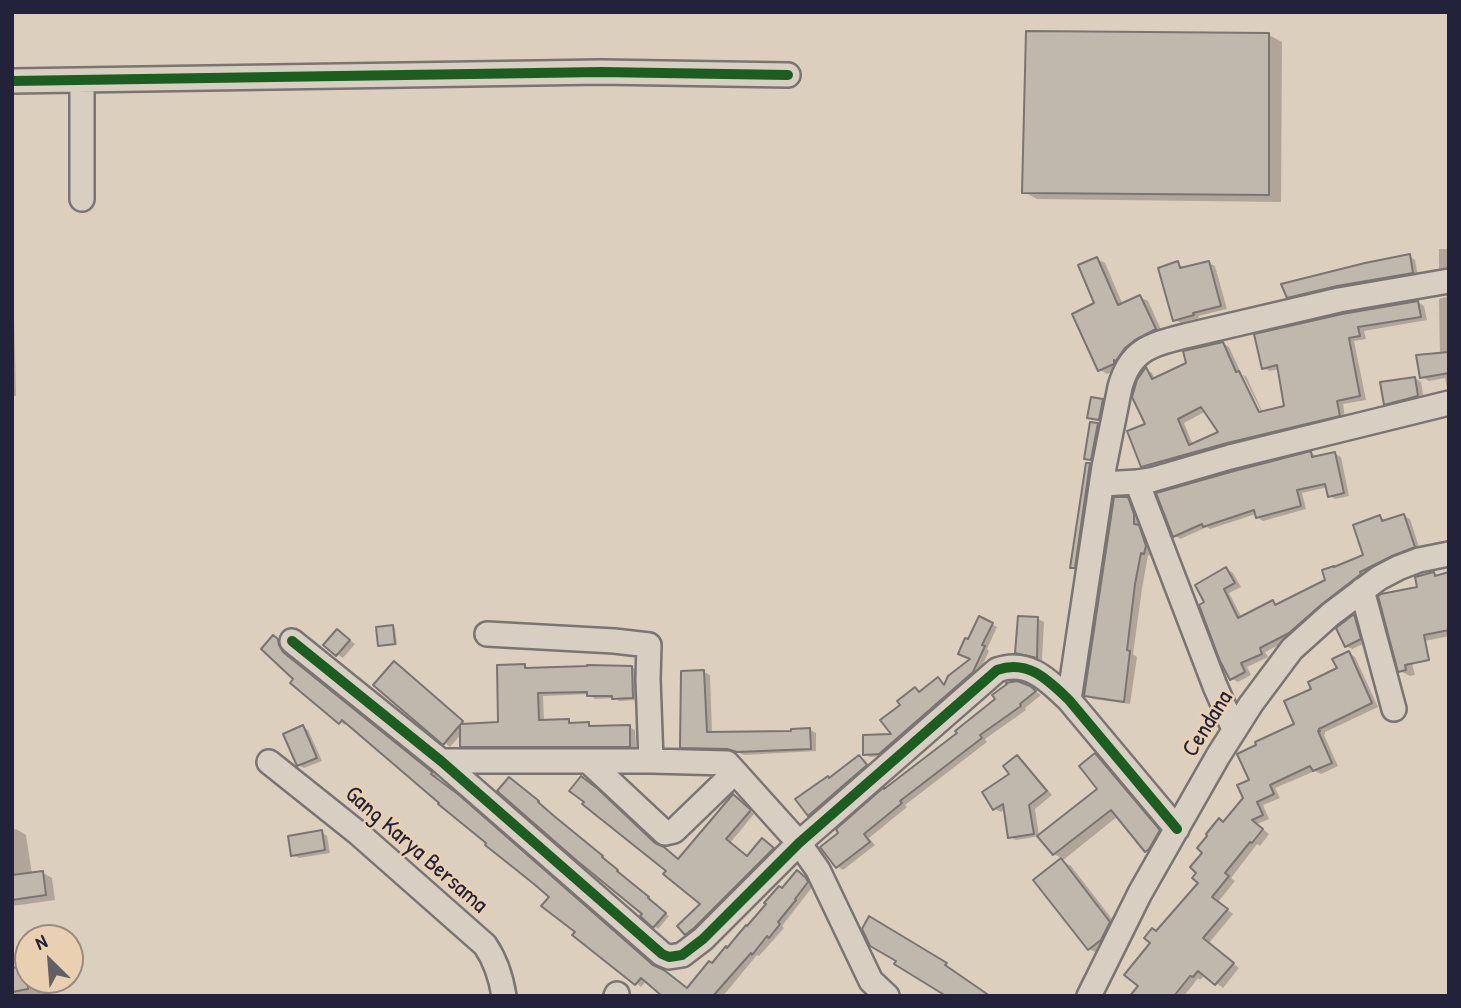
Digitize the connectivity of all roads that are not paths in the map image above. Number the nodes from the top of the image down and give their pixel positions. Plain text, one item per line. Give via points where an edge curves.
1 (788, 75) dead end
2 (82, 80) junction
3 (12, 81) edge
4 (82, 200) dead end
5 (1449, 281) edge
6 (1449, 403) edge
7 (1137, 482) junction
8 (1102, 484) junction
9 (1449, 554) edge
10 (1362, 590) junction
11 (487, 634) dead end
12 (292, 641) dead end
13 (1069, 700) junction
14 (1394, 709) dead end
15 (1234, 729) junction
16 (269, 761) dead end
17 (441, 761) junction
18 (651, 761) junction
19 (589, 762) junction
20 (734, 773) junction
21 (1177, 829) junction
22 (799, 842) junction
23 (504, 996) edge
24 (887, 996) edge
25 (1089, 996) edge

1 - 2 street via 601,72
2 - 3 street
2 - 4 street
5 - 8 street via 1339,300 1170,340 1143,351 1131,360 1122,377
6 - 7 street
7 - 8 street
7 - 15 street
8 - 13 street
9 - 10 street, Cendana via 1398,568
10 - 14 street
10 - 15 street, Cendana via 1292,649
11 - 18 street via 649,645
12 - 17 street
13 - 21 street
13 - 22 street via 1030,669 997,670
15 - 21 street, Cendana
16 - 23 street, Gang Karya Bersama via 485,945 499,972
17 - 19 street
17 - 22 street via 669,957 682,955 703,939
18 - 19 street
18 - 20 street via 724,762
19 - 20 street via 665,833 674,831
20 - 22 street
21 - 25 street, Cendana
22 - 24 street via 818,870 871,981

